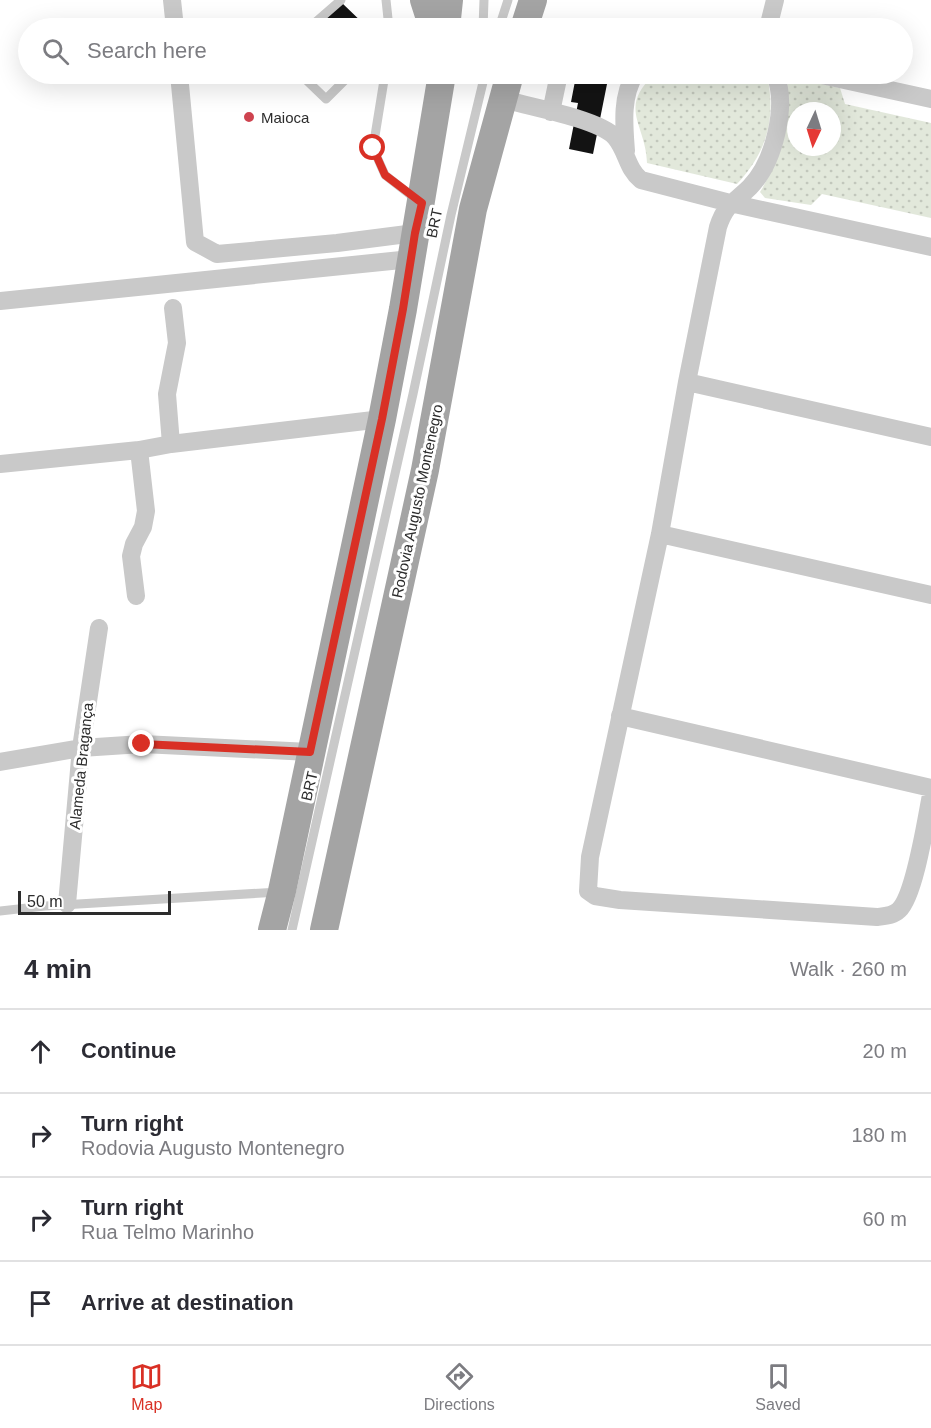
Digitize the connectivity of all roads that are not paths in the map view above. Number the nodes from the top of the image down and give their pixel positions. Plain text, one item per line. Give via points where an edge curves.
1 (172, 0) edge
2 (340, 0) edge
3 (386, 0) edge
4 (424, 0) edge
5 (449, 0) edge
6 (484, 0) edge
7 (508, 0) edge
8 (533, 0) edge
9 (775, 0) edge
10 (174, 18) edge
11 (320, 18) edge
12 (388, 18) edge
13 (430, 18) edge
14 (447, 18) edge
15 (483, 18) edge
16 (502, 18) edge
17 (527, 18) edge
18 (770, 18) edge
19 (180, 84) edge
20 (310, 84) edge
21 (341, 84) edge
22 (383, 84) edge
23 (440, 84) edge
24 (557, 84) edge
25 (631, 84) edge
26 (779, 84) edge
27 (863, 84) edge
28 (498, 86) edge
29 (931, 99) edge
30 (551, 112) junction
31 (626, 153) junction
32 (422, 203) junction
33 (730, 203) junction
34 (413, 246) junction
35 (931, 246) edge
36 (0, 301) edge
37 (173, 308) dead end
38 (687, 382) junction
39 (382, 419) junction
40 (931, 437) edge
41 (171, 444) junction
42 (139, 450) junction
43 (0, 464) edge
44 (660, 534) junction
45 (931, 595) edge
46 (136, 596) dead end
47 (99, 628) dead end
48 (620, 716) junction
49 (81, 748) junction
50 (310, 752) junction
51 (0, 762) edge
52 (931, 788) edge
53 (931, 795) edge
54 (282, 891) junction
55 (67, 904) junction
56 (0, 911) edge
57 (272, 930) edge
58 (292, 930) edge
59 (324, 930) edge

1 - 10 street
2 - 11 lane
3 - 12 lane
4 - 13 main road
5 - 14 main road
6 - 15 lane
7 - 16 lane
8 - 17 main road
9 - 18 street
19 - 34 street via 195,242 217,254 337,243
20 - 21 lane via 326,99
22 - 32 lane via 373,148 385,175
23 - 32 main road
24 - 30 street
25 - 31 street via 624,115
26 - 33 street via 777,129 771,154 749,188
27 - 29 street
28 - 30 street
28 - 58 lane, BRT
28 - 59 main road, Rodovia Augusto Montenegro via 425,470
30 - 31 street via 587,120 614,135
31 - 33 street via 632,173 641,180
32 - 34 main road
33 - 35 street
33 - 38 street via 718,226
34 - 36 street
34 - 39 main road
37 - 41 street via 177,344 167,394
38 - 40 street
38 - 44 street
39 - 41 street
39 - 50 main road
41 - 42 street
42 - 43 street
42 - 46 street via 146,511 131,556
44 - 45 street
44 - 48 street
47 - 49 street, Alameda Bragança
48 - 52 street
48 - 53 street via 588,878 588,891 596,897 888,916 897,912 908,896
49 - 50 street via 142,744
49 - 51 street
49 - 55 street, Alameda Bragança
50 - 54 main road
54 - 55 lane
54 - 57 main road
55 - 56 lane

